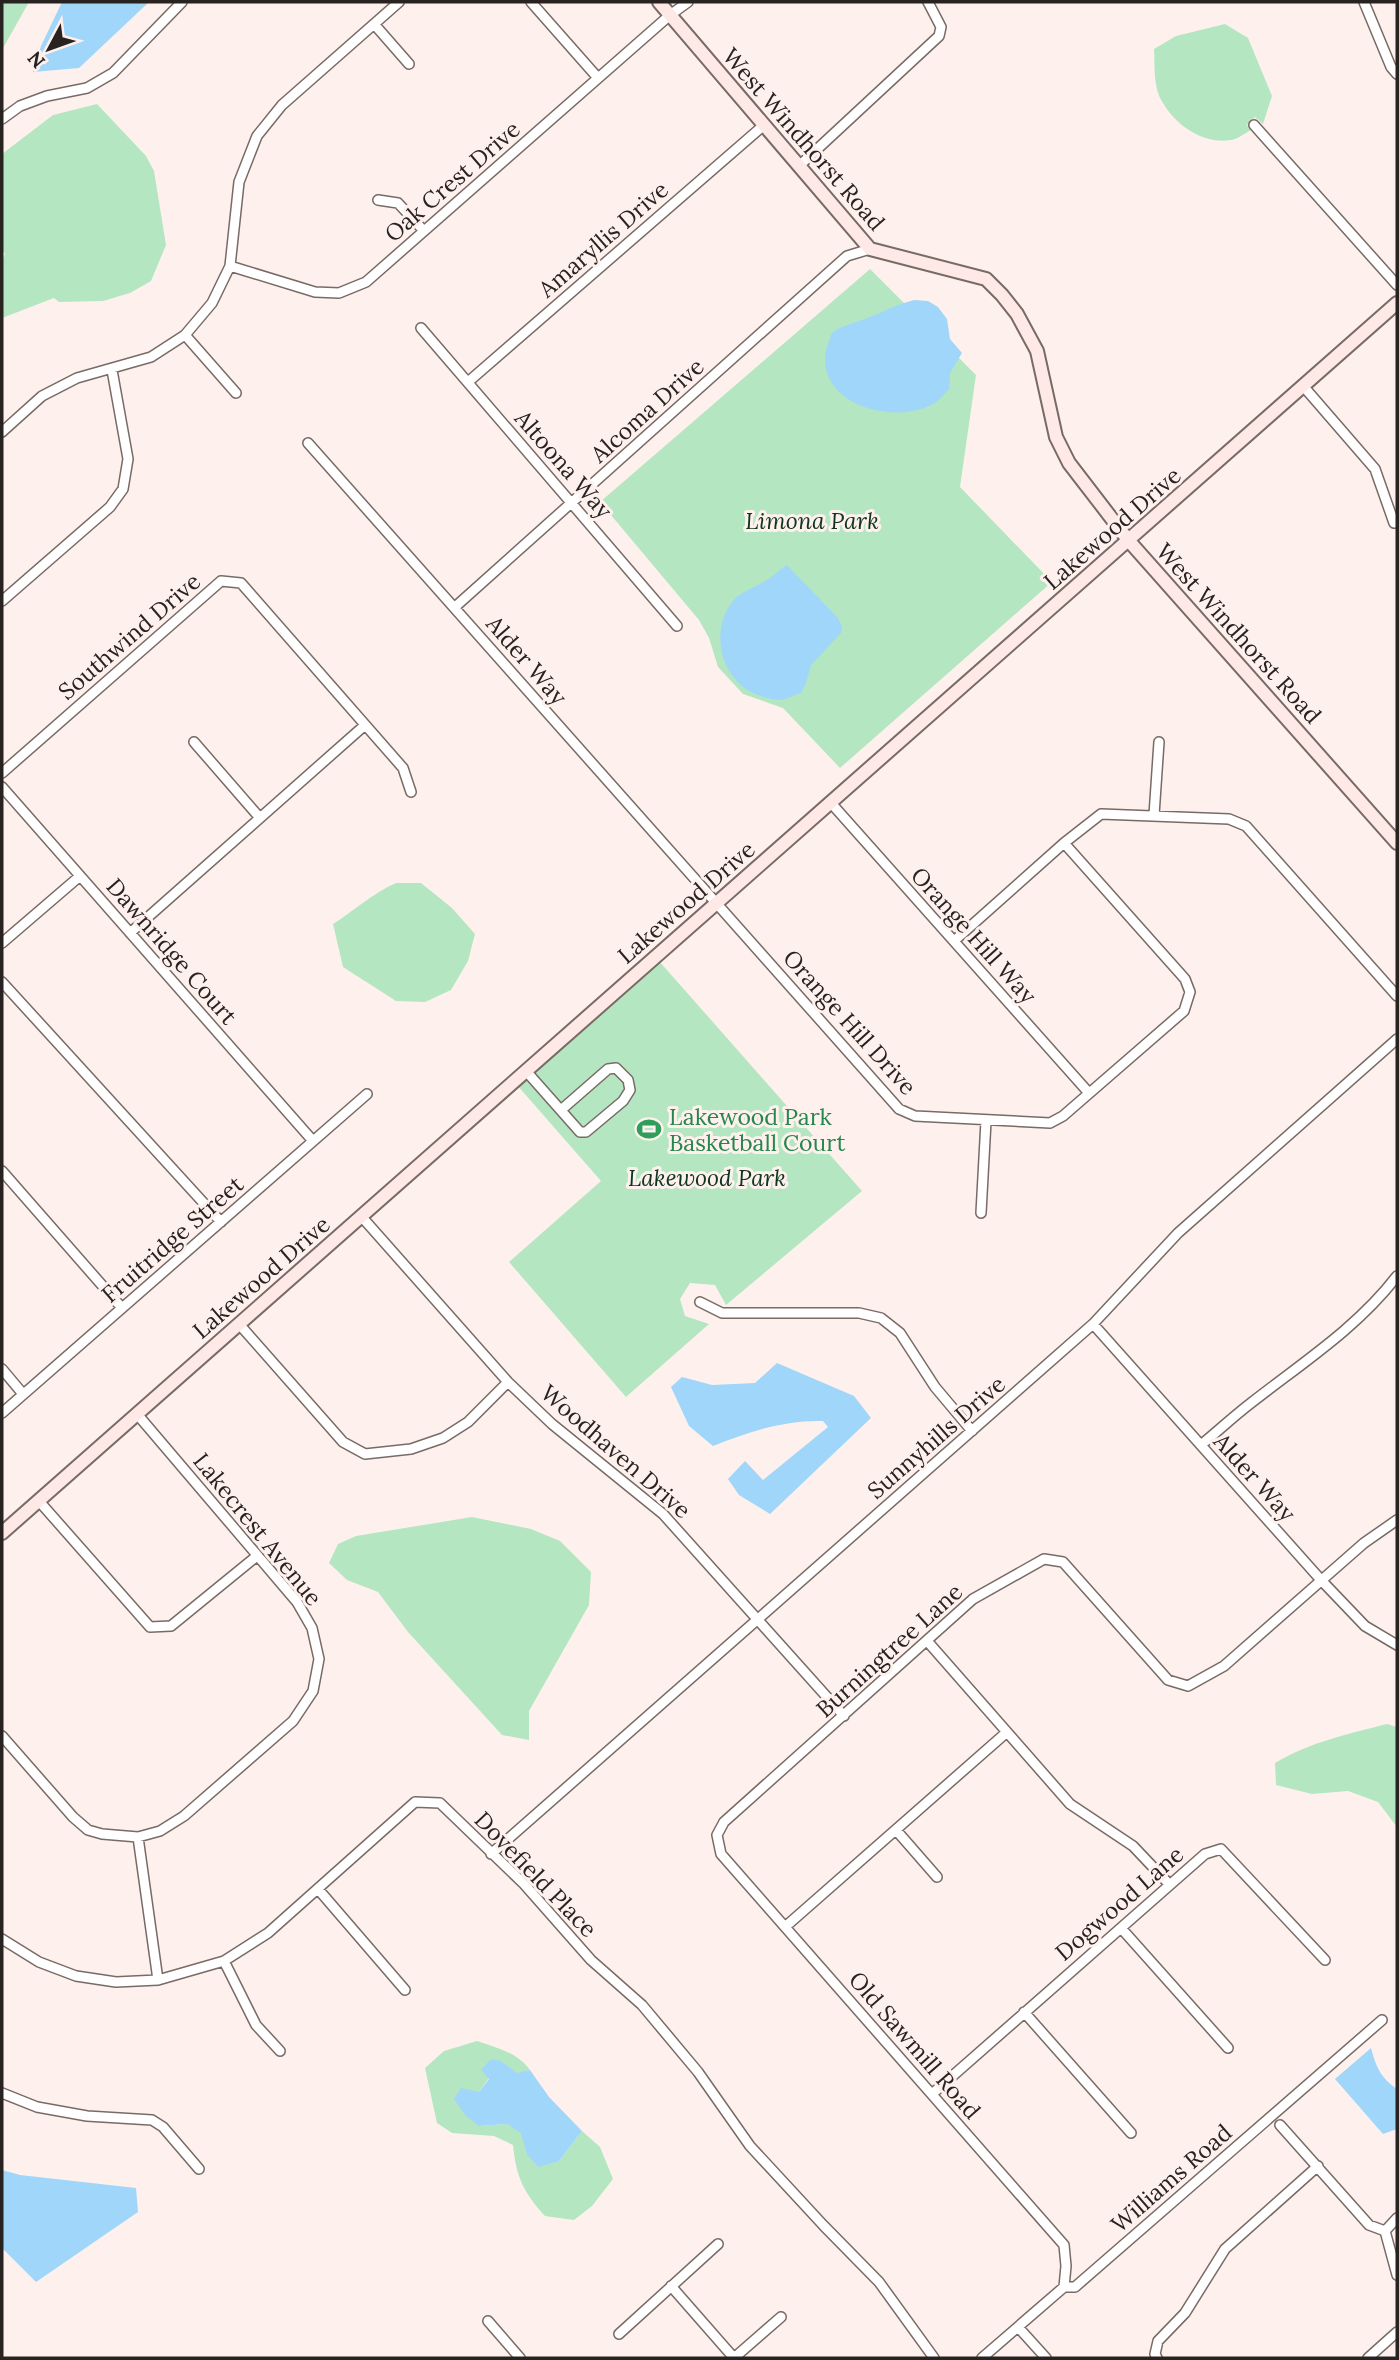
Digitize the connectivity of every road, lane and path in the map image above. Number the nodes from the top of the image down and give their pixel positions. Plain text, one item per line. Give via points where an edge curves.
1 (182, 2) edge
2 (399, 2) edge
3 (531, 2) edge
4 (659, 2) edge
5 (688, 2) edge
6 (928, 2) edge
7 (1364, 2) edge
8 (670, 15) junction
9 (374, 24) junction
10 (409, 64) dead end
11 (1397, 75) edge
12 (598, 78) junction
13 (2, 119) edge
14 (764, 125) junction
15 (1254, 125) dead end
16 (799, 166) junction
17 (378, 200) dead end
18 (424, 231) junction
19 (870, 250) junction
20 (230, 266) junction
21 (1397, 285) edge
22 (1397, 303) edge
23 (421, 328) dead end
24 (185, 335) junction
25 (112, 370) junction
26 (468, 382) junction
27 (1304, 387) junction
28 (236, 393) dead end
29 (2, 432) edge
30 (309, 443) dead end
31 (572, 503) junction
32 (1394, 523) dead end
33 (1129, 541) junction
34 (4, 595) edge
35 (455, 607) junction
36 (677, 626) dead end
37 (365, 726) junction
38 (194, 742) dead end
39 (1159, 742) dead end
40 (2, 773) edge
41 (2, 787) edge
42 (411, 792) dead end
43 (831, 803) junction
44 (1154, 815) junction
45 (260, 818) junction
46 (1064, 843) junction
47 (1397, 843) edge
48 (80, 876) junction
49 (717, 904) junction
50 (130, 933) junction
51 (954, 941) junction
52 (2, 943) edge
53 (2, 982) edge
54 (1397, 996) edge
55 (1397, 1040) edge
56 (526, 1071) junction
57 (1089, 1093) junction
58 (367, 1094) dead end
59 (561, 1110) junction
60 (986, 1121) junction
61 (313, 1142) junction
62 (2, 1171) edge
63 (981, 1213) dead end
64 (361, 1216) junction
65 (221, 1222) junction
66 (1397, 1276) edge
67 (700, 1302) dead end
68 (122, 1308) junction
69 (239, 1324) junction
70 (1093, 1324) junction
71 (2, 1369) edge
72 (508, 1382) junction
73 (23, 1394) junction
74 (2, 1413) edge
75 (137, 1414) junction
76 (972, 1431) junction
77 (1201, 1445) junction
78 (38, 1500) junction
79 (1397, 1520) edge
80 (2, 1532) edge
81 (257, 1556) junction
82 (1321, 1580) junction
83 (758, 1619) junction
84 (928, 1642) junction
85 (1397, 1645) edge
86 (844, 1716) junction
87 (1007, 1732) junction
88 (2, 1735) edge
89 (896, 1830) junction
90 (717, 1835) joint
91 (138, 1837) junction
92 (491, 1854) junction
93 (937, 1877) dead end
94 (1170, 1884) junction
95 (318, 1889) junction
96 (785, 1927) junction
97 (1121, 1927) junction
98 (2, 1939) edge
99 (1325, 1960) dead end
100 (224, 1961) junction
101 (158, 1980) junction
102 (405, 1990) dead end
103 (1024, 2012) junction
104 (1382, 2020) dead end
105 (1228, 2048) dead end
106 (280, 2051) dead end
107 (2, 2093) edge
108 (932, 2094) junction
109 (1280, 2125) dead end
110 (1131, 2133) dead end
111 (1318, 2166) junction
112 (199, 2169) dead end
113 (1397, 2218) edge
114 (1385, 2231) junction
115 (718, 2244) dead end
116 (1397, 2275) edge
117 (671, 2287) junction
118 (1063, 2287) junction
119 (781, 2317) dead end
120 (488, 2321) dead end
121 (1018, 2327) junction
122 (1397, 2332) edge
123 (619, 2334) dead end
124 (520, 2358) edge
125 (734, 2358) edge
126 (934, 2358) edge
127 (982, 2358) edge
128 (1046, 2358) edge
129 (1157, 2358) edge
130 (1368, 2358) edge

1 - 13 street via 113,73 87,88 20,106
2 - 9 street
3 - 12 street
4 - 8 street, West Windhorst Road
5 - 8 street, Oak Crest Drive
6 - 16 street via 941,27 939,36
7 - 11 street
8 - 12 street, Oak Crest Drive
8 - 14 street, West Windhorst Road
9 - 10 street
9 - 20 street via 282,105 257,136 239,182
12 - 18 street, Oak Crest Drive
14 - 16 street, West Windhorst Road
14 - 26 street, Amaryllis Drive
15 - 21 street
16 - 19 street, West Windhorst Road
17 - 18 street via 398,202
18 - 20 street, Oak Crest Drive via 366,282 339,293 315,292
19 - 31 street, Alcoma Drive via 847,256
19 - 33 street, West Windhorst Road via 986,279 1002,295 1037,351 1056,437 1069,463
20 - 24 street via 212,303
22 - 27 street, Lakewood Drive
23 - 26 street, Altoona Way
24 - 25 street via 150,358
24 - 28 street
25 - 29 street via 77,378 42,396
25 - 34 street via 128,459 123,489 110,507
26 - 31 street, Altoona Way
27 - 32 street via 1375,469
27 - 33 street, Lakewood Drive
30 - 35 street, Alder Way
31 - 35 street, Alcoma Drive
31 - 36 street, Altoona Way
33 - 43 street, Lakewood Drive
33 - 47 street, West Windhorst Road
35 - 49 street, Alder Way
37 - 40 street, Southwind Drive via 241,583 221,581
37 - 42 street, Southwind Drive via 403,768
37 - 45 street
38 - 45 street
39 - 44 street
41 - 48 street, Dawnridge Court
43 - 49 street, Lakewood Drive
43 - 51 street, Orange Hill Way
44 - 46 street via 1101,814
44 - 54 street via 1229,819 1246,826
45 - 50 street
46 - 51 street
46 - 57 street, Orange Hill Drive via 1185,979 1191,992 1184,1010
48 - 50 street, Dawnridge Court
48 - 52 street
49 - 56 street, Lakewood Drive
49 - 60 street, Orange Hill Drive via 899,1109 915,1116
50 - 61 street, Dawnridge Court
51 - 57 street, Orange Hill Way
53 - 65 street
55 - 70 street, Sunnyhills Drive via 1178,1233
56 - 59 street
56 - 64 street, Lakewood Drive
57 - 60 street, Orange Hill Drive via 1050,1123
58 - 61 street, Fruitridge Street
59 - 59 street via 580,1132 586,1132 624,1101 630,1090 628,1080 616,1068 608,1069
60 - 63 street
61 - 65 street, Fruitridge Street
62 - 68 street
64 - 69 street, Lakewood Drive
64 - 72 street, Woodhaven Drive
65 - 68 street, Fruitridge Street
66 - 77 street via 1379,1300 1319,1354
67 - 76 street via 722,1314 859,1313 881,1318 900,1333 935,1387
68 - 73 street, Fruitridge Street
69 - 72 street via 343,1442 365,1454 411,1449 443,1438 468,1422
69 - 75 street, Lakewood Drive
70 - 76 street, Sunnyhills Drive
70 - 77 street, Alder Way
71 - 73 street
72 - 83 street, Woodhaven Drive via 663,1514
73 - 74 street, Fruitridge Street
75 - 78 street, Lakewood Drive
75 - 81 street, Lakecrest Avenue
76 - 83 street, Sunnyhills Drive
77 - 82 street, Alder Way
78 - 80 street, Lakewood Drive
78 - 81 street via 150,1628 171,1626
79 - 82 street, Burningtree Lane
81 - 91 street, Lakecrest Avenue via 297,1602 312,1628 319,1659 313,1691 293,1721 184,1816
82 - 84 street, Burningtree Lane via 1224,1666 1188,1686 1168,1680 1063,1562 1044,1559 973,1599
82 - 85 street, Alder Way via 1365,1626
83 - 86 street, Woodhaven Drive
83 - 92 street, Sunnyhills Drive
84 - 86 street, Burningtree Lane
84 - 87 street
86 - 90 street, Burningtree Lane via 724,1822
87 - 89 street
87 - 94 street via 1070,1804 1133,1846
88 - 91 street, Lakecrest Avenue via 88,1830
89 - 93 street
89 - 96 street
90 - 96 street, Old Sawmill Road via 720,1854
91 - 101 street
92 - 95 street, Dovefield Place via 440,1803 415,1802
92 - 126 street, Dovefield Place via 591,1960 642,2006 698,2072 750,2146 879,2282
94 - 97 street, Dogwood Lane
94 - 99 street, Dogwood Lane via 1205,1854 1221,1849
95 - 100 street, Dovefield Place via 268,1933
95 - 102 street
96 - 108 street, Old Sawmill Road
97 - 103 street, Dogwood Lane
97 - 105 street
98 - 101 street, Dovefield Place via 39,1962 76,1976 116,1982
100 - 101 street, Dovefield Place
100 - 106 street via 256,2025
103 - 108 street, Dogwood Lane
103 - 110 street
104 - 118 street, Williams Road via 1075,2287
107 - 112 street via 37,2107 152,2120
108 - 118 street, Old Sawmill Road via 1064,2245
109 - 111 street
111 - 114 street via 1369,2225
111 - 129 street via 1225,2249 1185,2313 1158,2342
113 - 114 street
114 - 116 street
115 - 117 street
117 - 123 street
117 - 125 street
118 - 121 street, Williams Road
119 - 125 street
120 - 124 street
121 - 127 street, Williams Road
121 - 128 street
122 - 130 street

